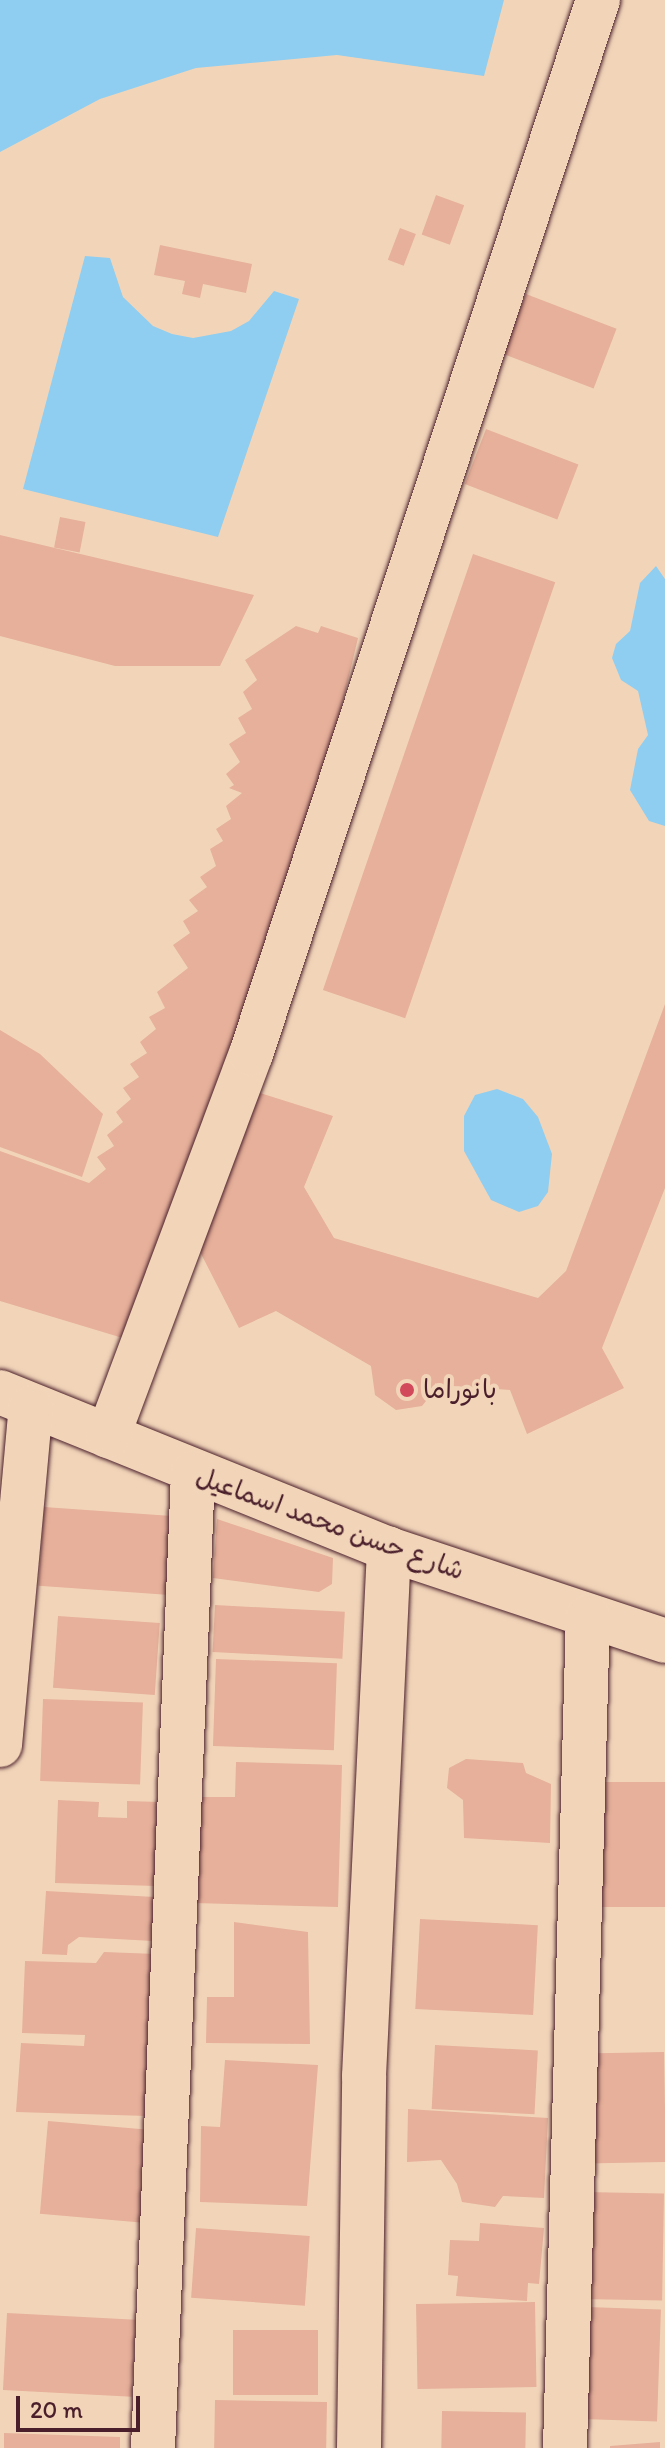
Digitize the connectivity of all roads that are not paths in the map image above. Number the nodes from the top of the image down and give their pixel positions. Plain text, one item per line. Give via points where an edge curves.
1 (598, 0) edge
2 (15, 1399) edge
3 (108, 1436) junction
4 (193, 1473) junction
5 (389, 1549) junction
6 (588, 1616) junction
7 (665, 1641) edge
8 (0, 1745) edge
9 (153, 2448) edge
10 (359, 2448) edge
11 (565, 2448) edge

1 - 3 street via 251,1054
2 - 3 street, شارع حسن محمد اسماعيل
2 - 8 street
3 - 4 street, شارع حسن محمد اسماعيل
4 - 5 street, شارع حسن محمد اسماعيل
4 - 9 street
5 - 6 street, شارع حسن محمد اسماعيل
5 - 10 street via 364,2076
6 - 7 street, شارع حسن محمد اسماعيل
6 - 11 street

